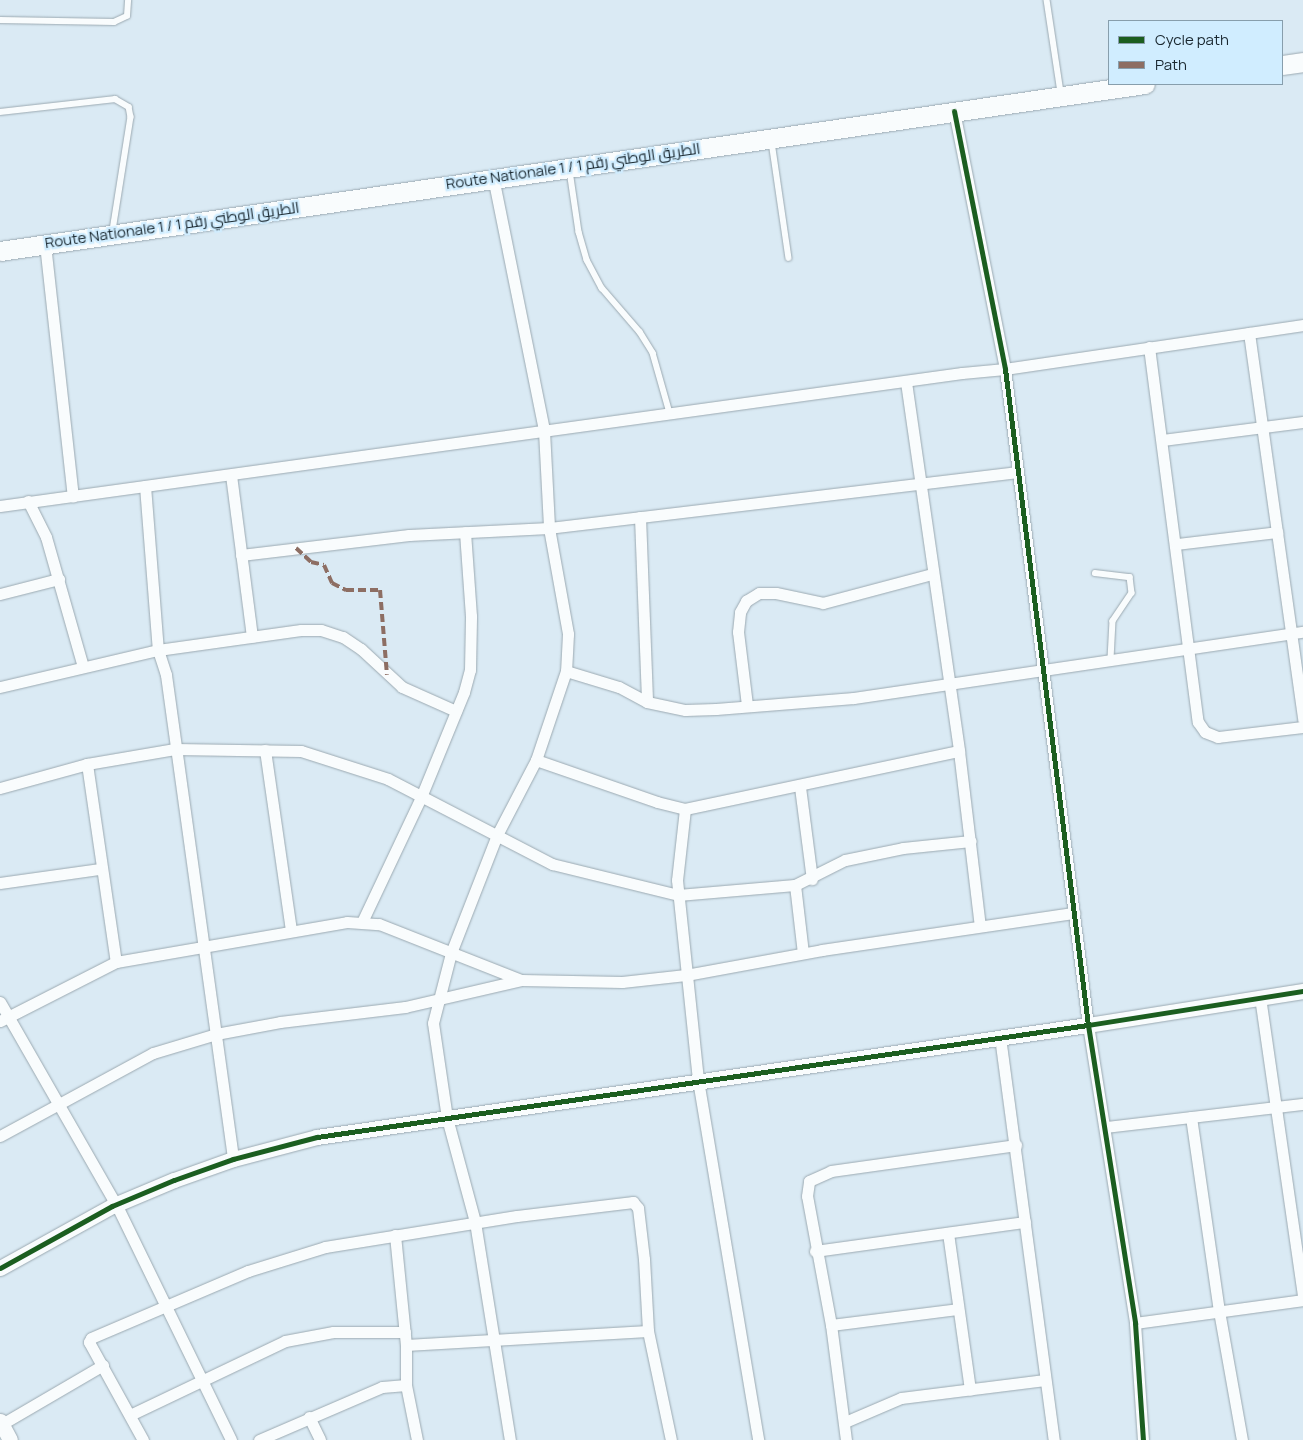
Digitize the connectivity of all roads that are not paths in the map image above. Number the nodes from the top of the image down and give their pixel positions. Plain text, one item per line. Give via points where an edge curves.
1 (128, 0) edge
2 (1047, 0) edge
3 (0, 20) edge
4 (1303, 62) edge
5 (1283, 64) edge
6 (1138, 85) edge
7 (1062, 96) junction
8 (0, 112) edge
9 (954, 112) junction
10 (771, 138) junction
11 (569, 166) junction
12 (493, 177) junction
13 (112, 234) junction
14 (45, 244) junction
15 (0, 251) edge
16 (789, 258) dead end
17 (1303, 325) edge
18 (1249, 332) junction
19 (1149, 347) junction
20 (1005, 369) junction
21 (906, 382) junction
22 (670, 413) junction
23 (1303, 422) edge
24 (1262, 428) junction
25 (544, 431) junction
26 (1162, 440) junction
27 (1017, 472) junction
28 (231, 475) junction
29 (922, 485) junction
30 (144, 486) junction
31 (73, 496) junction
32 (28, 501) junction
33 (0, 506) edge
34 (640, 517) junction
35 (549, 528) junction
36 (465, 532) junction
37 (1277, 532) junction
38 (1177, 544) junction
39 (240, 555) junction
40 (1095, 573) dead end
41 (932, 574) junction
42 (59, 578) junction
43 (0, 594) edge
44 (1297, 633) edge
45 (252, 637) junction
46 (1189, 649) junction
47 (158, 650) junction
48 (1112, 660) junction
49 (83, 667) junction
50 (1041, 669) junction
51 (566, 672) junction
52 (948, 685) junction
53 (0, 687) edge
54 (647, 702) junction
55 (747, 705) junction
56 (456, 711) junction
57 (1303, 718) edge
58 (1303, 727) edge
59 (175, 749) junction
60 (266, 750) junction
61 (960, 751) junction
62 (536, 760) junction
63 (87, 764) junction
64 (800, 787) junction
65 (0, 788) edge
66 (420, 796) junction
67 (685, 809) junction
68 (497, 835) junction
69 (971, 840) junction
70 (100, 869) junction
71 (812, 879) junction
72 (0, 883) edge
73 (795, 886) junction
74 (678, 895) junction
75 (1074, 913) junction
76 (362, 922) junction
77 (980, 926) junction
78 (291, 930) junction
79 (203, 949) junction
80 (451, 953) junction
81 (803, 953) junction
82 (116, 962) junction
83 (686, 975) junction
84 (521, 980) junction
85 (1303, 990) edge
86 (1260, 997) junction
87 (437, 999) junction
88 (0, 1002) edge
89 (4, 1019) edge
90 (1088, 1025) junction
91 (216, 1034) junction
92 (1000, 1037) junction
93 (698, 1080) junction
94 (59, 1102) junction
95 (1303, 1104) edge
96 (1276, 1107) junction
97 (1191, 1117) junction
98 (447, 1118) junction
99 (1106, 1127) junction
100 (0, 1136) edge
101 (1016, 1145) junction
102 (234, 1159) junction
103 (117, 1206) junction
104 (475, 1222) junction
105 (1025, 1222) junction
106 (948, 1233) junction
107 (396, 1236) junction
108 (815, 1251) junction
109 (0, 1268) edge
110 (1303, 1296) edge
111 (1303, 1300) edge
112 (164, 1305) junction
113 (958, 1309) junction
114 (1219, 1311) junction
115 (1135, 1323) junction
116 (831, 1326) junction
117 (648, 1331) junction
118 (405, 1332) junction
119 (495, 1340) junction
120 (406, 1345) junction
121 (102, 1365) junction
122 (200, 1380) junction
123 (1045, 1380) junction
124 (406, 1385) junction
125 (970, 1389) junction
126 (130, 1415) junction
127 (309, 1417) junction
128 (1, 1422) edge
129 (845, 1422) junction
130 (10, 1440) edge
131 (143, 1440) edge
132 (231, 1440) edge
133 (259, 1440) edge
134 (320, 1440) edge
135 (416, 1440) edge
136 (510, 1440) edge
137 (671, 1440) edge
138 (758, 1440) edge
139 (846, 1440) edge
140 (1054, 1440) edge
141 (1143, 1440) edge
142 (1242, 1440) edge

1 - 3 lane via 127,16 114,22
2 - 7 lane
4 - 5 main road
6 - 7 main road, Route Nationale 1 / الطريق الوطني رقم 1
7 - 9 main road, Route Nationale 1 / الطريق الوطني رقم 1
8 - 13 lane via 115,99 129,107 131,117
9 - 10 main road, Route Nationale 1 / الطريق الوطني رقم 1
9 - 20 street
10 - 11 main road, Route Nationale 1 / الطريق الوطني رقم 1
10 - 16 lane
11 - 12 main road, Route Nationale 1 / الطريق الوطني رقم 1
11 - 22 lane via 579,232 587,260 602,288 640,332 653,353
12 - 13 main road, Route Nationale 1 / الطريق الوطني رقم 1
12 - 25 street
13 - 14 main road, Route Nationale 1 / الطريق الوطني رقم 1
14 - 15 main road, Route Nationale 1 / الطريق الوطني رقم 1
14 - 31 street
17 - 18 street
18 - 19 street
18 - 24 street
19 - 20 street
19 - 26 street
20 - 21 street
20 - 27 street
21 - 22 street
21 - 29 street
22 - 25 street
23 - 24 street
24 - 26 street
24 - 37 street
25 - 28 street
25 - 35 street
26 - 38 street
27 - 29 street
27 - 50 street
28 - 30 street
28 - 39 street
29 - 34 street
29 - 41 street
30 - 31 street
30 - 47 street
31 - 32 street
32 - 33 street
32 - 42 street via 46,537
34 - 35 street
34 - 54 street
35 - 36 street
35 - 51 street via 568,634
36 - 39 street via 409,535
36 - 56 street via 472,646 470,670
37 - 38 street
37 - 44 street
38 - 46 street
39 - 45 street
40 - 48 lane via 1130,577 1132,593 1113,621
41 - 52 street
41 - 55 street via 823,602 759,592 746,601 740,612 738,632
42 - 43 street
42 - 49 street
44 - 46 street
44 - 57 street
45 - 47 street
45 - 56 street via 321,630 342,637 372,658 402,687
46 - 48 street
46 - 58 street via 1198,722 1205,732 1218,738
47 - 49 street
47 - 59 street via 166,675
48 - 50 street
49 - 53 street
50 - 52 street
50 - 75 street
51 - 54 street via 619,686
51 - 62 street
52 - 55 street via 854,698
52 - 61 street
54 - 55 street via 685,710
56 - 66 street
59 - 60 street
59 - 63 street
59 - 79 street
60 - 66 street via 301,751 388,779
60 - 78 street
61 - 64 street
61 - 69 street
62 - 67 street
62 - 68 street
63 - 65 street
63 - 70 street
64 - 67 street
64 - 71 street
66 - 68 street
66 - 76 street
67 - 74 street via 678,849
68 - 74 street via 552,864
68 - 80 street
69 - 71 street via 903,848 845,860
69 - 77 street
70 - 72 street
70 - 82 street
71 - 73 street
73 - 74 street
73 - 81 street
74 - 83 street
75 - 77 street
75 - 90 street
76 - 78 street
76 - 80 street via 386,927
77 - 81 street
78 - 79 street
79 - 82 street
79 - 91 street
80 - 84 street
80 - 87 street
81 - 83 street
82 - 89 street
83 - 84 street via 622,982
83 - 93 street
84 - 87 street
85 - 86 street
86 - 90 street
86 - 96 street
87 - 91 street via 405,1007 280,1022
87 - 98 street via 433,1023 435,1050
88 - 89 street
89 - 94 street
90 - 92 street
90 - 99 street
91 - 94 street via 153,1053
91 - 102 street
92 - 93 street
92 - 101 street
93 - 98 street
93 - 138 street
94 - 100 street
94 - 103 street
95 - 96 street
96 - 97 street
96 - 110 street
97 - 99 street
97 - 114 street
98 - 102 street via 317,1138
98 - 104 street
99 - 115 street
101 - 105 street
101 - 108 street via 818,1176 809,1181 807,1196
102 - 103 street
103 - 109 street
103 - 112 street
104 - 107 street
104 - 117 street via 633,1202 638,1208 644,1259
104 - 119 street
105 - 106 street
105 - 123 street
106 - 108 street
106 - 113 street
107 - 112 street via 299,1254
107 - 118 street
108 - 116 street
111 - 114 street
112 - 121 street via 89,1340
112 - 122 street
113 - 116 street
113 - 125 street
114 - 115 street
114 - 142 street
115 - 141 street
116 - 129 street
117 - 119 street
117 - 137 street
118 - 120 street
118 - 122 street via 308,1334 285,1341
119 - 120 street
119 - 136 street
120 - 124 street
121 - 126 street
121 - 128 street
122 - 126 street
122 - 132 street
123 - 125 street
123 - 140 street
124 - 127 street via 382,1387
124 - 135 street
125 - 129 street via 901,1398
126 - 131 street
127 - 133 street
127 - 134 street
128 - 130 street
129 - 139 street

